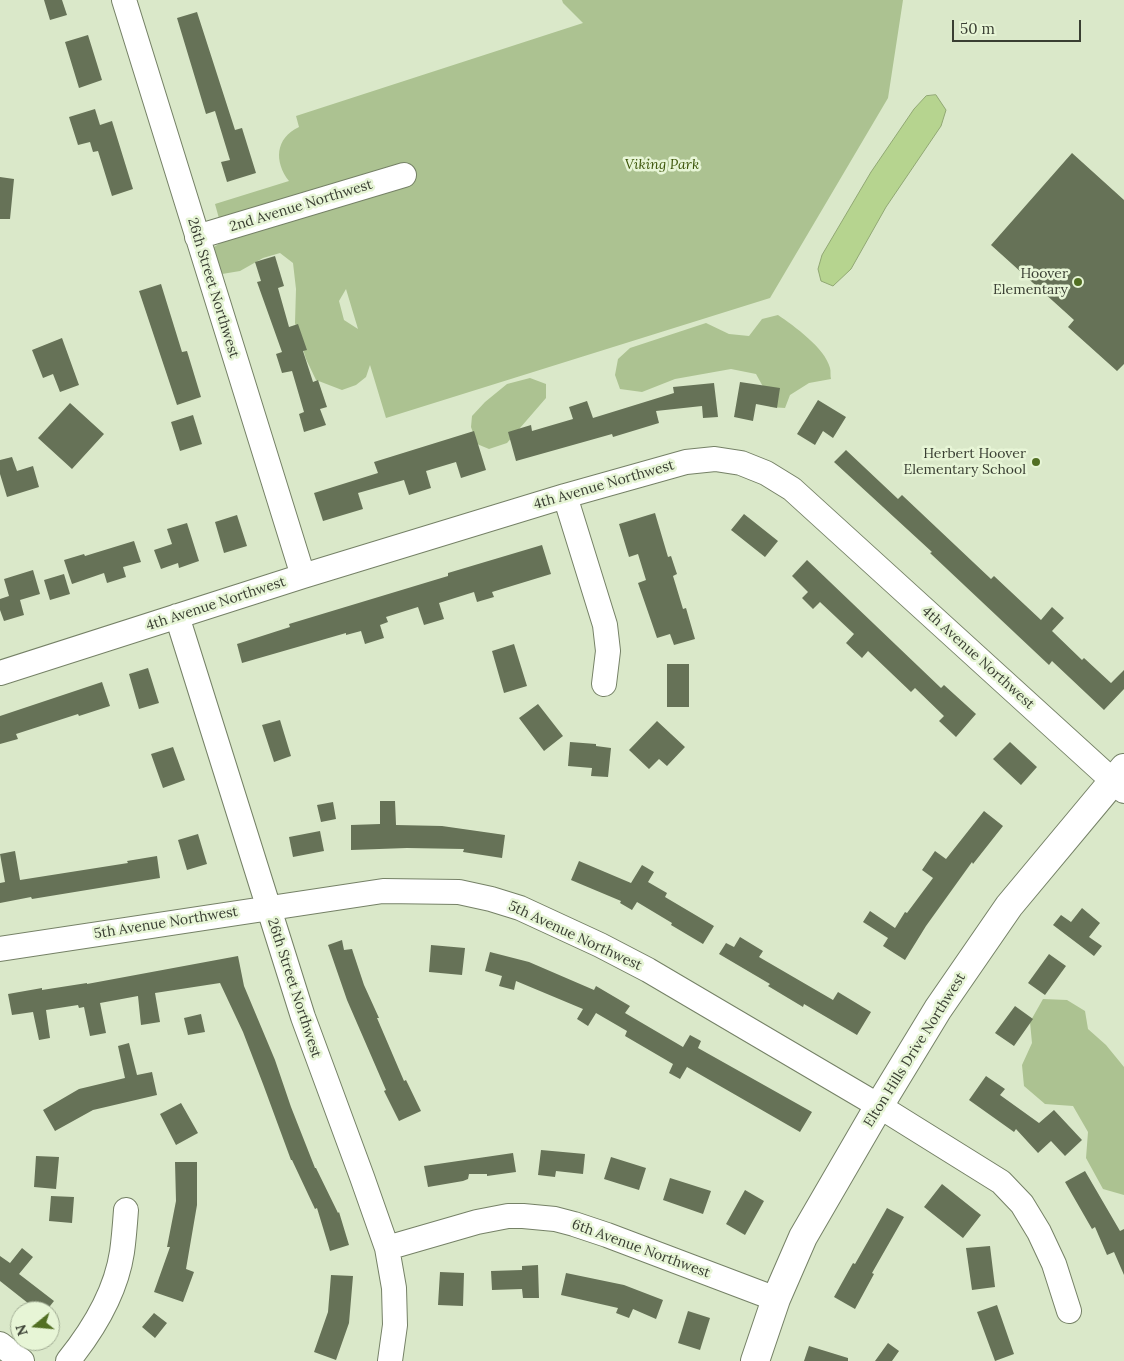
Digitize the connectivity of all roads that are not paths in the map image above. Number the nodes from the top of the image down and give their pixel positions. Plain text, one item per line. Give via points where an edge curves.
1 (124, 0) edge
2 (404, 175) dead end
3 (197, 237) junction
4 (565, 496) junction
5 (303, 576) junction
6 (177, 616) junction
7 (0, 672) edge
8 (604, 684) dead end
9 (1120, 780) edge
10 (268, 908) junction
11 (0, 949) edge
12 (879, 1106) junction
13 (126, 1210) dead end
14 (387, 1248) junction
15 (776, 1299) junction
16 (1069, 1311) dead end
17 (0, 1344) edge
18 (22, 1361) edge
19 (68, 1361) edge
20 (390, 1361) edge
21 (755, 1361) edge

1 - 3 street, 26th Street Northwest
2 - 3 street, 2nd Avenue Northwest
3 - 5 street, 26th Street Northwest
4 - 5 street, 4th Avenue Northwest
4 - 8 street via 605,625 608,651
4 - 9 street, 4th Avenue Northwest via 686,462 714,459 766,472 792,489
5 - 6 street, 4th Avenue Northwest
6 - 7 street, 4th Avenue Northwest
6 - 10 street, 26th Street Northwest
9 - 12 main road, Elton Hills Drive Northwest via 1009,906 945,998
10 - 11 street, 5th Avenue Northwest
10 - 12 street, 5th Avenue Northwest via 383,891 422,890 459,892 520,908 648,970
10 - 14 street, 26th Street Northwest via 303,1018
12 - 15 main road, Elton Hills Drive Northwest via 803,1237
12 - 16 street, 5th Avenue Northwest via 1001,1182 1022,1204 1054,1264
13 - 19 street via 122,1253 113,1284 85,1339
14 - 15 street, 6th Avenue Northwest via 508,1216 554,1219 607,1235
14 - 20 street, 26th Street Northwest via 394,1288 395,1325
15 - 21 main road, Elton Hills Drive Northwest
17 - 18 street

